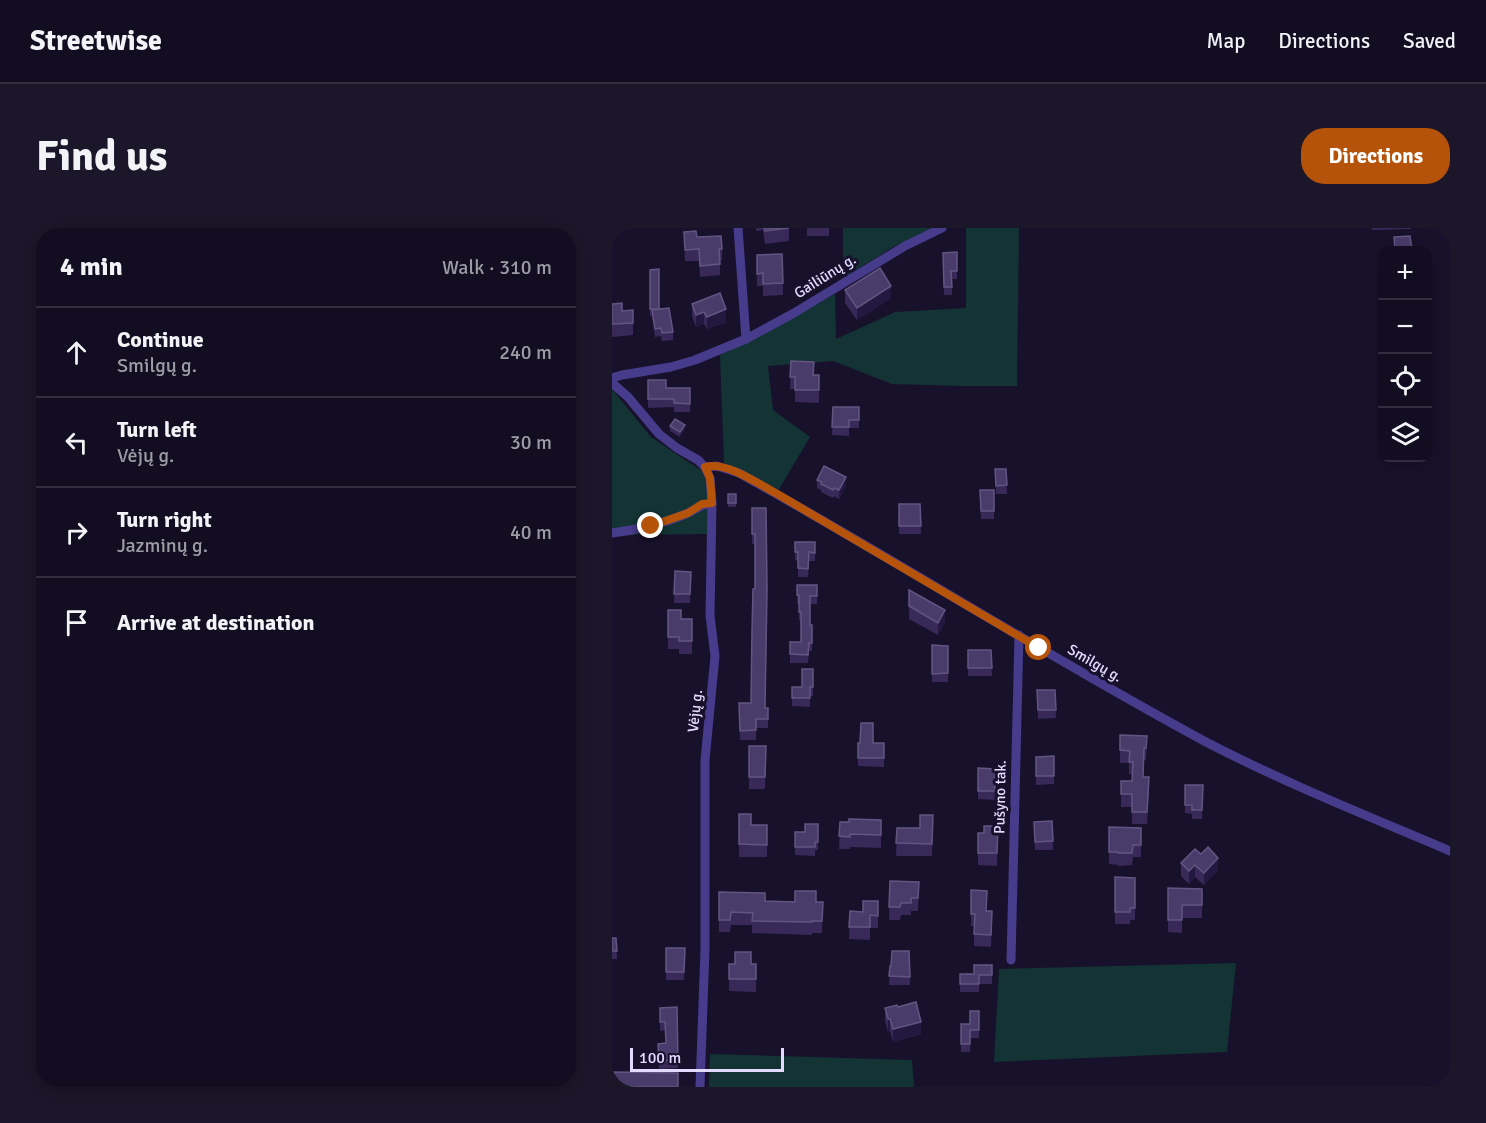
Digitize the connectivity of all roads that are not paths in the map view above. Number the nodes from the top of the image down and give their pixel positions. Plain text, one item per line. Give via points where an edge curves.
1 (738, 228) edge
2 (942, 228) edge
3 (746, 339) junction
4 (612, 378) edge
5 (612, 383) edge
6 (705, 467) junction
7 (712, 503) junction
8 (612, 533) edge
9 (1019, 635) junction
10 (1450, 851) edge
11 (1011, 960) dead end
12 (700, 1087) edge

1 - 3 street
2 - 3 street, Gailiūnų g.
3 - 4 street, Gailiūnų g. via 679,365
5 - 6 street via 659,434
6 - 7 street, Vėjų g.
6 - 9 street, Smilgų g. via 717,466 739,473
7 - 8 street via 651,526
7 - 12 street, Vėjų g. via 711,616 715,656 705,760
9 - 10 street, Smilgų g. via 1209,743
9 - 11 street, Pušyno tak.

